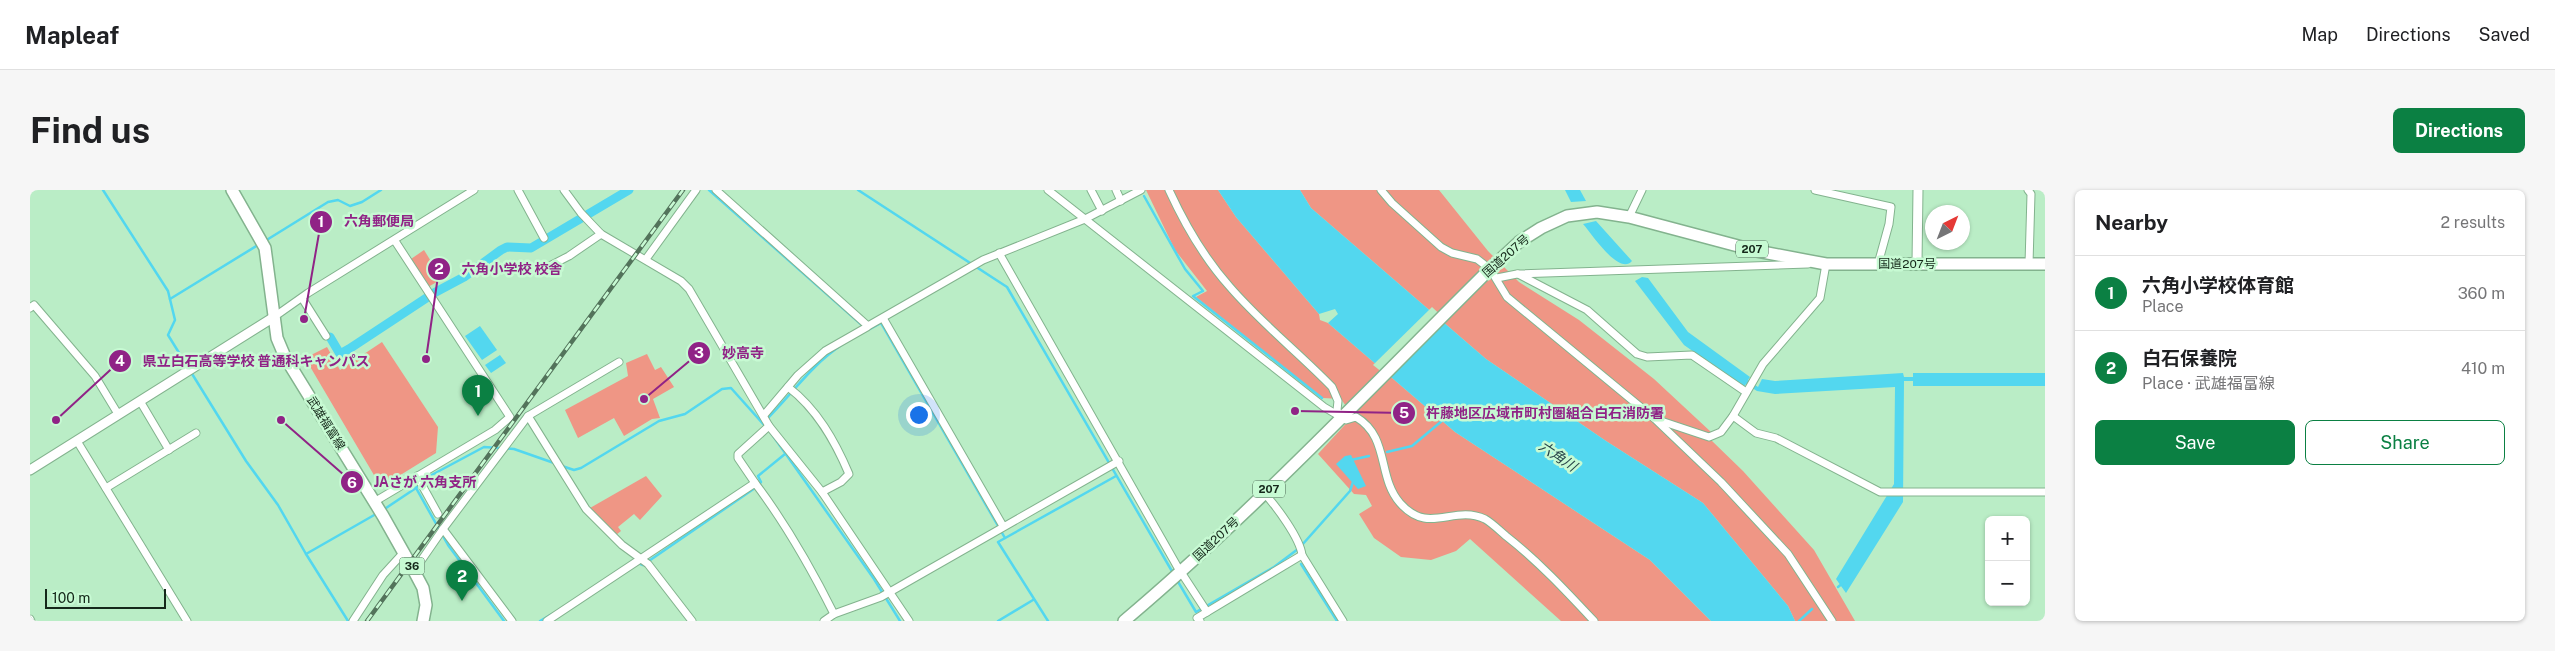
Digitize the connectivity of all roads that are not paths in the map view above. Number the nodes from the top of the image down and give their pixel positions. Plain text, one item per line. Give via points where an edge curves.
1 (232, 190) edge
2 (474, 190) edge
3 (518, 190) edge
4 (564, 190) edge
5 (696, 190) edge
6 (716, 190) edge
7 (1048, 190) edge
8 (1091, 190) edge
9 (1116, 190) edge
10 (1140, 190) edge
11 (1169, 190) edge
12 (1381, 190) edge
13 (1642, 190) edge
14 (1815, 190) edge
15 (1918, 190) edge
16 (2028, 190) edge
17 (1121, 201) junction
18 (1102, 211) junction
19 (1629, 217) junction
20 (1085, 219) junction
21 (601, 234) junction
22 (544, 238) dead end
23 (395, 241) junction
24 (999, 253) junction
25 (646, 259) junction
26 (1916, 263) junction
27 (1826, 264) junction
28 (1878, 264) junction
29 (2030, 264) junction
30 (2045, 264) edge
31 (538, 272) dead end
32 (1490, 274) junction
33 (1517, 274) junction
34 (305, 296) junction
35 (30, 308) edge
36 (274, 317) junction
37 (882, 318) junction
38 (864, 329) dead end
39 (326, 336) dead end
40 (620, 362) dead end
41 (1749, 387) junction
42 (791, 389) junction
43 (140, 401) junction
44 (118, 414) junction
45 (528, 416) junction
46 (1341, 416) junction
47 (1733, 416) junction
48 (1655, 419) junction
49 (766, 423) junction
50 (196, 433) dead end
51 (77, 441) junction
52 (168, 450) junction
53 (1117, 461) junction
54 (30, 470) edge
55 (418, 478) junction
56 (757, 485) junction
57 (106, 488) junction
58 (822, 492) junction
59 (2045, 492) edge
60 (1264, 494) junction
61 (378, 508) junction
62 (438, 514) dead end
63 (1001, 528) junction
64 (441, 531) junction
65 (1301, 550) junction
66 (404, 552) junction
67 (642, 562) junction
68 (414, 571) junction
69 (1177, 576) junction
70 (886, 594) junction
71 (1204, 610) junction
72 (834, 614) junction
73 (354, 618) edge
74 (187, 621) edge
75 (423, 621) edge
76 (512, 621) edge
77 (547, 621) edge
78 (692, 621) edge
79 (824, 621) edge
80 (909, 621) edge
81 (1124, 621) edge
82 (1200, 621) edge
83 (1343, 621) edge
84 (1594, 621) edge
85 (1832, 621) edge

1 - 36 main road, 武雄福富線 / 36 via 263,243
2 - 23 street
3 - 22 street
4 - 21 street
5 - 25 street
6 - 37 street via 868,326
7 - 20 street
8 - 18 street
9 - 17 street
10 - 17 street
11 - 46 street via 1184,223 1210,262 1231,289 1332,387 1338,402 1336,410
12 - 32 street via 1441,247 1477,259
13 - 19 street
14 - 28 street via 1891,207
15 - 26 street
16 - 29 street via 2031,194
17 - 18 street
18 - 20 street
19 - 27 main road, 国道207号 / 207 via 1757,251
19 - 32 main road, 国道207号 / 207 via 1596,212 1566,216 1519,242
20 - 24 street
20 - 46 street
21 - 25 street
21 - 31 street
23 - 34 street
23 - 55 street via 510,417 495,430
24 - 37 street via 966,268
24 - 53 street
25 - 49 street via 689,289
26 - 28 main road, 国道207号 / 207
26 - 29 main road, 国道207号 / 207
27 - 28 main road, 国道207号 / 207
27 - 33 street
27 - 41 street via 1820,298 1763,364
29 - 30 main road, 国道207号 / 207
32 - 33 street
32 - 46 main road, 国道207号 / 207
32 - 48 street via 1508,298
33 - 41 street via 1587,310 1637,354 1647,358 1692,355
34 - 36 street
34 - 39 street
35 - 44 street via 34,305 95,376
36 - 43 street
36 - 61 main road, 武雄福富線 / 36 via 277,338 285,357
37 - 63 street
38 - 42 street via 825,350
40 - 45 street
41 - 47 street
42 - 49 street
42 - 58 street via 835,441 849,474
43 - 44 street
43 - 52 street
44 - 51 street
45 - 64 street
45 - 67 street via 586,509
46 - 60 main road, 国道207号 / 207
46 - 84 street via 1346,420 1356,417 1375,434 1392,491 1411,513 1423,519 1470,514 1486,520 1524,551
47 - 48 street via 1721,432 1708,437
47 - 59 street via 1756,434 1776,438 1880,492
48 - 85 street via 1721,482 1788,554
49 - 56 street via 738,454
49 - 58 street
50 - 52 street
51 - 54 street
51 - 57 street
52 - 57 street
53 - 63 street
53 - 69 street
55 - 61 street
55 - 62 street
56 - 67 street
56 - 72 street via 816,576
57 - 74 street
58 - 70 street
60 - 65 street via 1273,503
60 - 69 main road, 国道207号 / 207
61 - 66 main road, 武雄福富線 / 36
63 - 70 street
64 - 68 street
64 - 76 street
65 - 71 street
65 - 83 street
66 - 68 main road, 武雄福富線 / 36
66 - 73 street via 383,575
67 - 77 street
67 - 78 street
68 - 75 main road, 武雄福富線 / 36 via 423,588 426,604
69 - 71 street
69 - 81 main road, 国道207号 / 207
70 - 72 street
70 - 80 street
71 - 82 street via 1198,618
72 - 79 street

